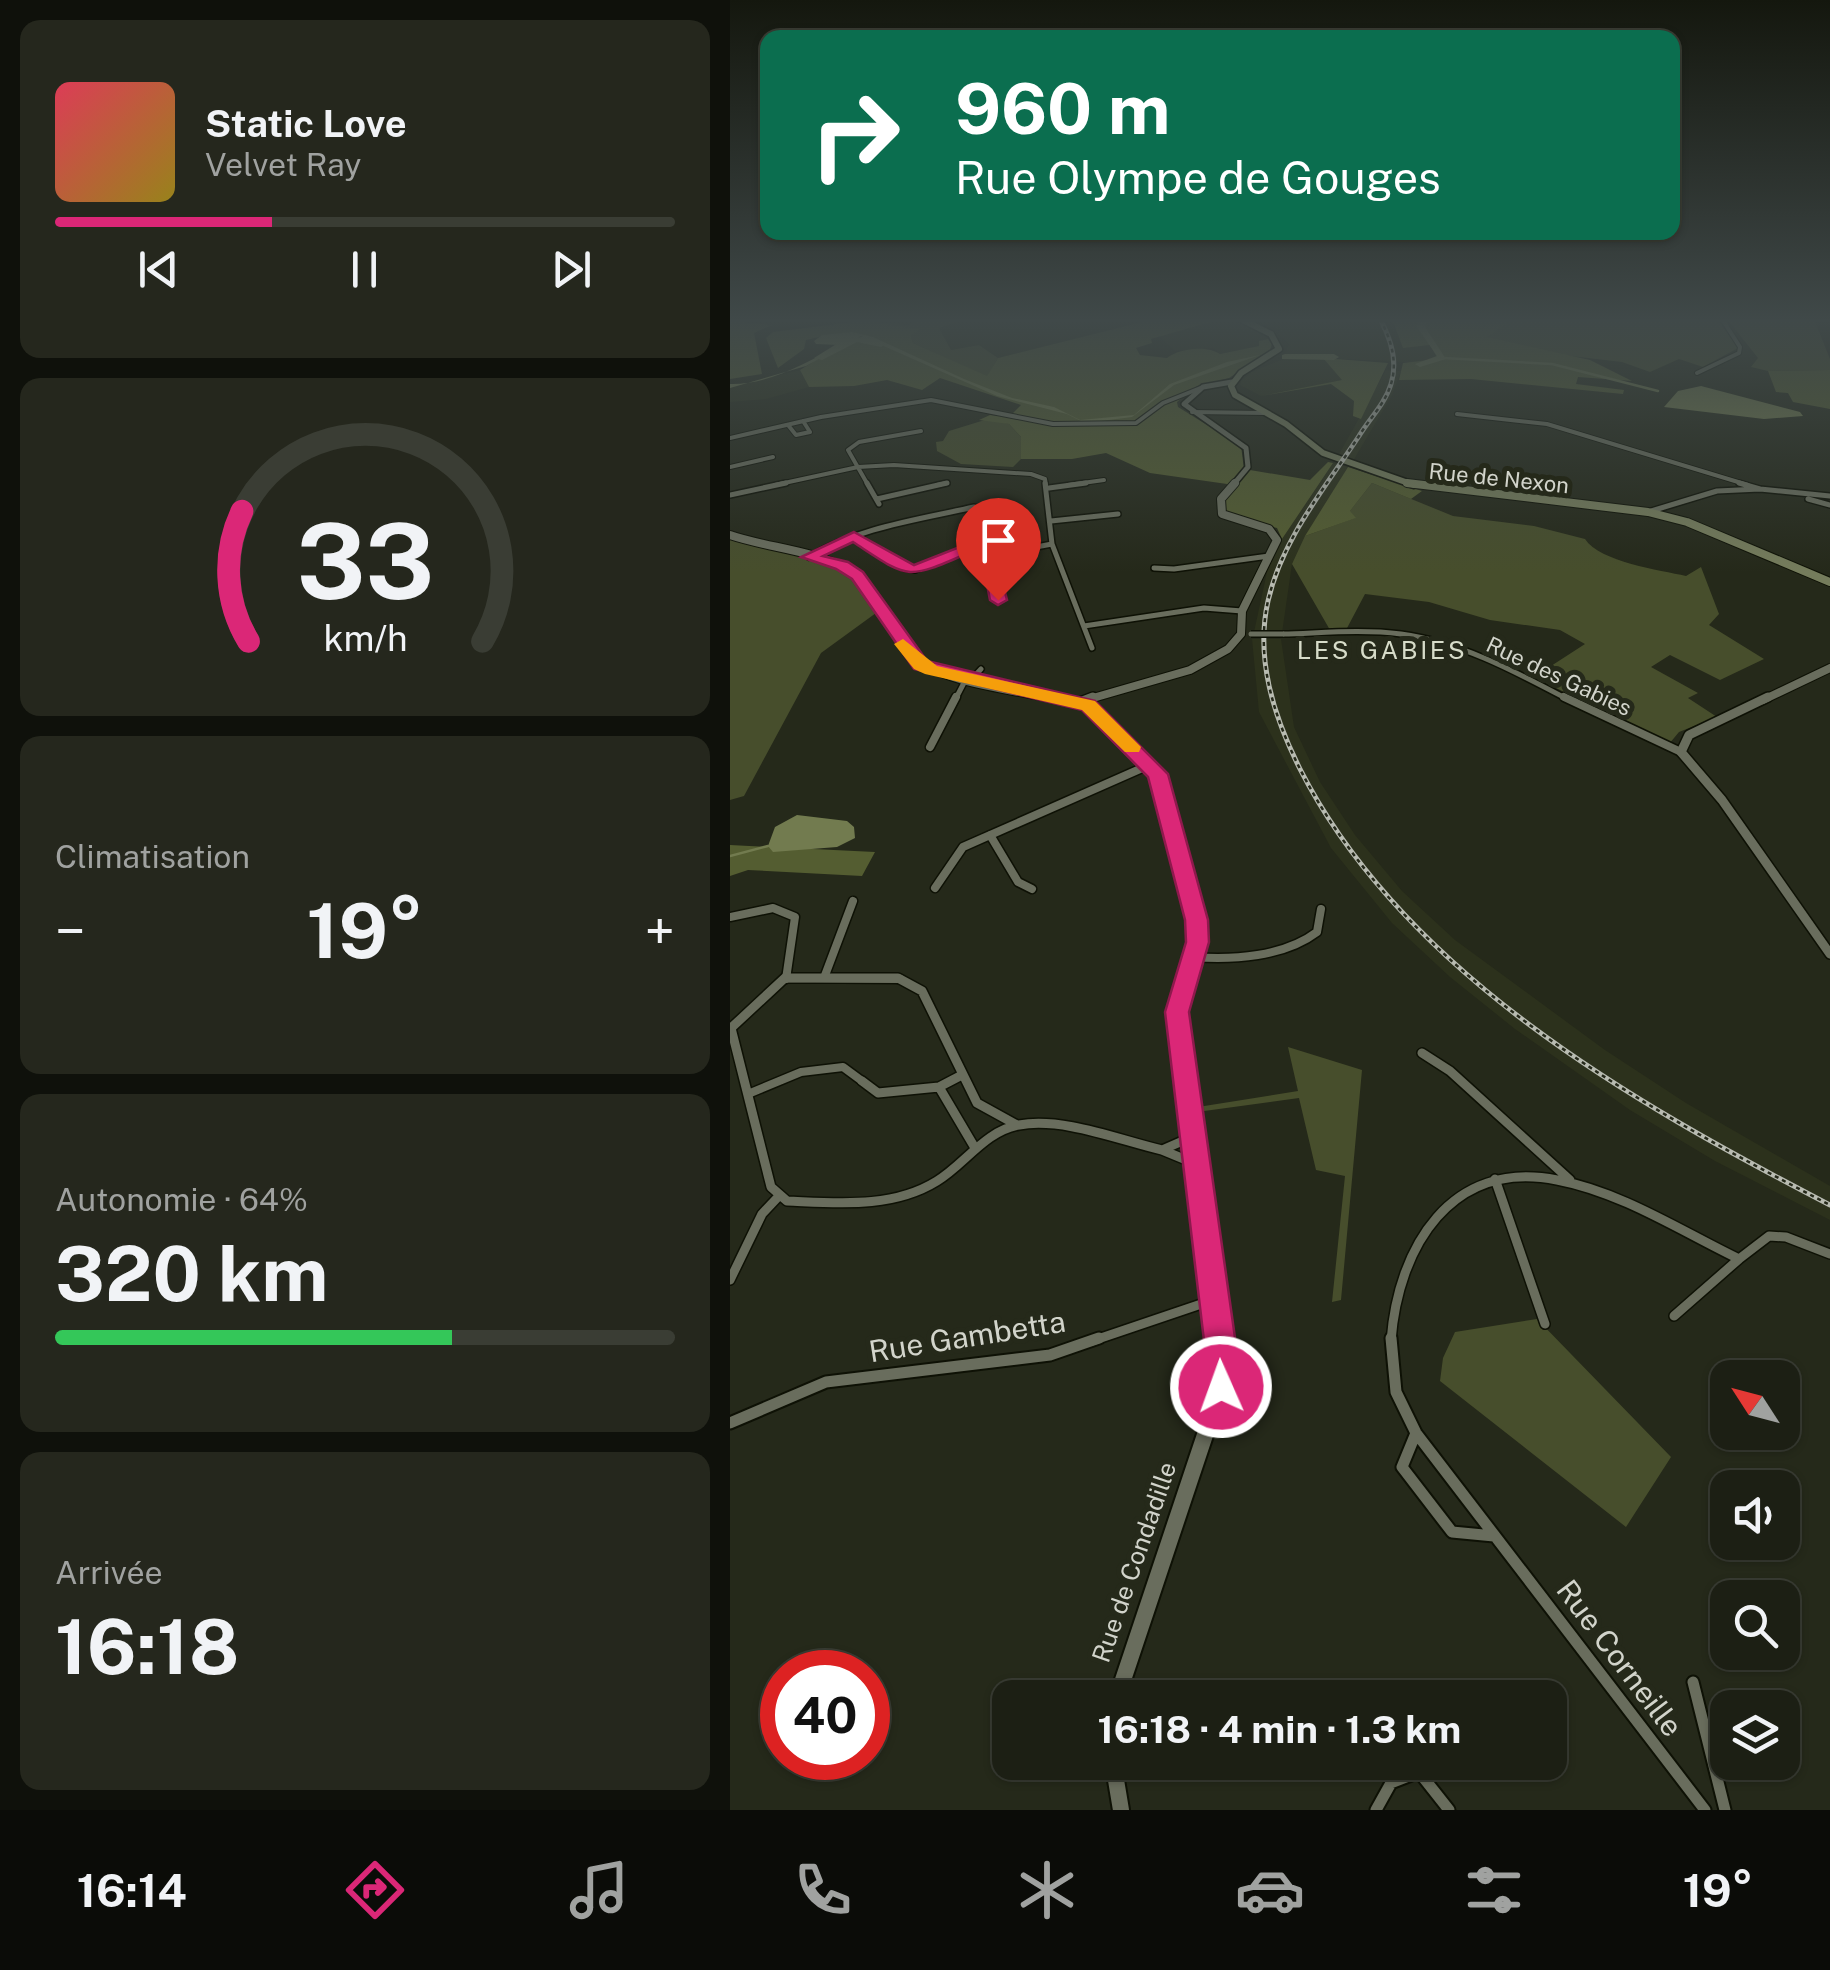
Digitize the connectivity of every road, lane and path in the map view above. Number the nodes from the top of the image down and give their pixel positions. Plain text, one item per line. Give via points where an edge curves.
1 (910, 403) edge
2 (949, 403) edge
3 (1163, 403) edge
4 (1185, 403) edge
5 (1249, 403) edge
6 (1192, 412) junction
7 (1265, 413) junction
8 (1457, 414) dead end
9 (803, 421) junction
10 (788, 425) junction
11 (921, 431) dead end
12 (730, 438) edge
13 (773, 456) dead end
14 (730, 467) edge
15 (858, 467) junction
16 (1719, 478) junction
17 (1104, 480) dead end
18 (947, 483) dead end
19 (1048, 488) junction
20 (1760, 490) junction
21 (1717, 491) junction
22 (730, 495) edge
23 (1799, 496) junction
24 (1830, 496) edge
25 (1830, 505) edge
26 (1675, 511) junction
27 (1648, 512) junction
28 (1118, 514) dead end
29 (1051, 521) junction
30 (730, 535) edge
31 (854, 536) junction
32 (1052, 544) junction
33 (967, 548) junction
34 (1015, 551) dead end
35 (1269, 556) junction
36 (808, 557) junction
37 (1154, 568) dead end
38 (1830, 582) edge
39 (998, 600) dead end
40 (1242, 611) junction
41 (1084, 626) junction
42 (1241, 634) junction
43 (1092, 648) dead end
44 (1830, 668) edge
45 (981, 669) dead end
46 (968, 680) junction
47 (1080, 702) junction
48 (930, 747) dead end
49 (1680, 752) junction
50 (1150, 765) junction
51 (990, 835) junction
52 (935, 888) dead end
53 (1032, 889) dead end
54 (853, 901) dead end
55 (1321, 908) dead end
56 (730, 917) edge
57 (1830, 954) edge
58 (1193, 957) junction
59 (787, 978) junction
60 (824, 978) junction
61 (731, 1028) edge
62 (1422, 1053) dead end
63 (962, 1075) junction
64 (862, 1081) joint
65 (939, 1087) junction
66 (748, 1094) junction
67 (1017, 1126) junction
68 (1194, 1136) junction
69 (975, 1148) junction
70 (1162, 1150) junction
71 (1198, 1164) junction
72 (1495, 1180) junction
73 (1572, 1182) junction
74 (778, 1197) junction
75 (1830, 1254) edge
76 (1739, 1259) junction
77 (730, 1280) edge
78 (1213, 1300) junction
79 (1674, 1316) dead end
80 (1545, 1324) dead end
81 (730, 1422) edge
82 (1416, 1433) junction
83 (1495, 1536) junction
84 (1123, 1680) edge
85 (1693, 1682) dead end
86 (1116, 1780) edge
87 (1121, 1810) edge
88 (1376, 1810) edge
89 (1449, 1810) edge
90 (1705, 1810) edge
91 (1725, 1810) edge

1 - 9 street
2 - 3 street via 1053,424 1136,423
4 - 6 street
5 - 7 main road, Rue de Nexon
6 - 7 street
6 - 35 street via 1246,448 1246,473 1219,507 1228,518 1274,534
7 - 27 main road, Rue de Nexon via 1324,453 1419,487
8 - 16 street via 1547,424
9 - 10 street
9 - 10 street via 810,432 796,435
10 - 12 street
11 - 15 street via 852,446
13 - 14 street
15 - 18 street via 878,501
15 - 19 street via 1031,474 1046,479
15 - 22 street
16 - 20 street
16 - 21 street
17 - 19 street
19 - 29 street
20 - 21 street
20 - 23 street
21 - 26 street
23 - 24 street
23 - 25 street
26 - 27 main road, Rue de Nexon
26 - 27 street
26 - 38 main road, Rue de Nexon via 1687,522
28 - 29 street
29 - 32 street
30 - 36 street, Rue de Condadille
31 - 33 street via 915,570
31 - 33 street via 984,510 982,540
31 - 36 street
32 - 34 street
32 - 41 street
33 - 39 street via 990,561
35 - 37 street
35 - 40 street
36 - 46 street, Rue de Condadille via 858,576 921,665
40 - 41 street via 1204,608
40 - 42 street
41 - 43 street
42 - 47 street via 1205,665
42 - 49 street, Rue des Gabies, bridge via 1372,632 1440,643 1530,678
44 - 49 street via 1688,735
45 - 46 street
46 - 47 street, Rue de Condadille
46 - 48 street
47 - 50 street, Rue de Condadille
49 - 57 street via 1722,800
50 - 51 street
50 - 58 street, Rue de Condadille via 1165,792 1197,920
51 - 52 street via 951,858
51 - 53 street via 1018,882
54 - 60 street
55 - 58 street via 1312,936 1238,960
56 - 59 street via 773,908 794,917
58 - 68 street, Rue de Condadille via 1177,1012
59 - 60 street
59 - 61 street
60 - 63 street via 911,982 922,990
61 - 66 street
62 - 73 street
63 - 65 street
63 - 67 street via 977,1103
64 - 65 street via 878,1093
64 - 66 street via 843,1067 801,1072
65 - 69 street
66 - 74 street
67 - 69 street
67 - 70 street
68 - 70 street
68 - 71 street, Rue de Condadille
69 - 74 street via 941,1178 898,1198
70 - 71 street
71 - 78 street, Rue de Condadille
72 - 73 street, Rue Corneille
72 - 80 street
72 - 82 street, Rue Corneille via 1456,1196 1426,1226 1404,1269 1390,1337 1396,1391
73 - 76 street, Rue Corneille
74 - 77 street via 762,1214
75 - 76 street via 1769,1236
76 - 79 street
78 - 81 street, Rue Gambetta via 1050,1354 826,1382
78 - 84 street, Rue de Condadille via 1221,1387
82 - 83 street, Rue Corneille
82 - 83 street via 1402,1467 1452,1532
83 - 90 street, Rue Corneille
85 - 91 street
86 - 87 street
88 - 89 street via 1387,1783 1419,1772

